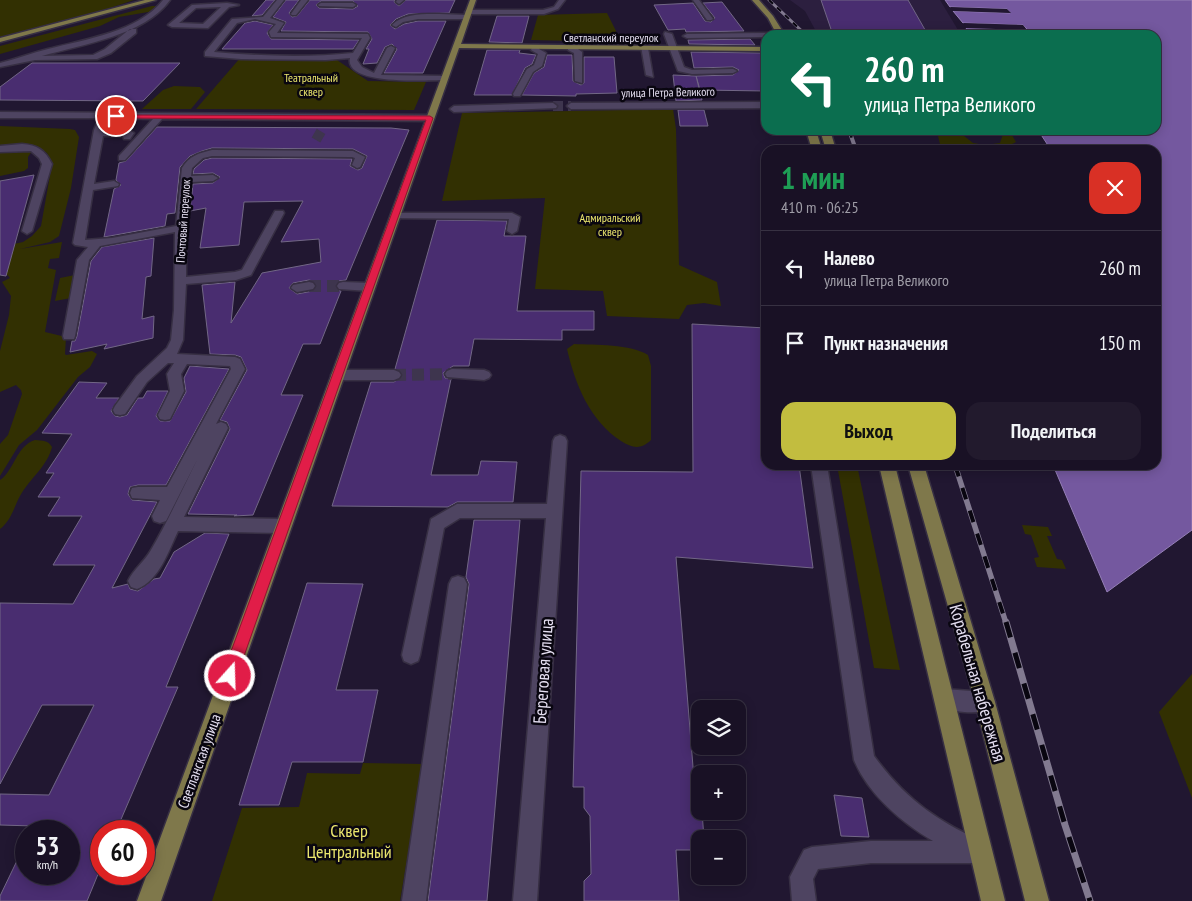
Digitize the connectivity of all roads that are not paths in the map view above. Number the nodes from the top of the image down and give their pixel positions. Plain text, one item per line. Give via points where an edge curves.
1 (153, 0) edge
2 (168, 0) edge
3 (281, 0) edge
4 (305, 0) edge
5 (473, 0) edge
6 (562, 0) edge
7 (696, 0) edge
8 (755, 0) edge
9 (239, 2) edge
10 (355, 3) edge
11 (227, 5) junction
12 (321, 5) dead end
13 (348, 13) dead end
14 (294, 14) dead end
15 (467, 14) junction
16 (227, 15) dead end
17 (258, 19) junction
18 (709, 19) dead end
19 (144, 22) junction
20 (396, 25) dead end
21 (778, 30) edge
22 (668, 34) dead end
23 (761, 35) edge
24 (687, 36) dead end
25 (0, 40) edge
26 (456, 46) junction
27 (391, 48) dead end
28 (536, 48) junction
29 (571, 48) junction
30 (644, 48) junction
31 (673, 48) junction
32 (761, 49) edge
33 (356, 54) junction
34 (17, 60) junction
35 (0, 65) edge
36 (733, 71) dead end
37 (650, 75) dead end
38 (376, 77) junction
39 (444, 78) junction
40 (579, 81) dead end
41 (518, 94) dead end
42 (761, 105) edge
43 (553, 106) tunnel mouth
44 (571, 106) tunnel mouth
45 (454, 109) dead end
46 (0, 115) edge
47 (104, 116) junction
48 (159, 116) junction
49 (329, 117) junction
50 (430, 118) junction
51 (323, 128) tunnel mouth
52 (99, 133) junction
53 (127, 137) dead end
54 (0, 149) edge
55 (122, 158) dead end
56 (357, 165) dead end
57 (213, 178) dead end
58 (186, 179) junction
59 (114, 184) dead end
60 (90, 188) junction
61 (279, 213) dead end
62 (396, 216) junction
63 (181, 228) junction
64 (27, 231) dead end
65 (512, 231) dead end
66 (97, 243) junction
67 (179, 282) junction
68 (343, 286) tunnel mouth
69 (369, 287) junction
70 (69, 336) dead end
71 (164, 358) junction
72 (182, 360) junction
73 (452, 374) tunnel mouth
74 (338, 375) junction
75 (394, 375) tunnel mouth
76 (484, 375) dead end
77 (120, 410) dead end
78 (165, 415) dead end
79 (221, 428) dead end
80 (560, 441) dead end
81 (820, 470) edge
82 (888, 470) edge
83 (917, 470) edge
84 (138, 493) dead end
85 (172, 494) junction
86 (555, 511) junction
87 (166, 520) junction
88 (283, 526) junction
89 (137, 581) dead end
90 (458, 584) dead end
91 (412, 655) dead end
92 (944, 699) junction
93 (985, 702) junction
94 (981, 852) junction
95 (149, 901) edge
96 (414, 901) edge
97 (525, 901) edge
98 (804, 901) edge
99 (993, 901) edge
100 (1037, 901) edge

1 - 25 main road
2 - 19 street
3 - 17 street
4 - 14 street
5 - 15 main road, Светланская улица
6 - 15 street via 556,8 544,12
7 - 18 street
8 - 21 main road
9 - 11 street
9 - 16 street
10 - 12 street
10 - 13 street
11 - 11 street via 194,6 172,26 205,26
15 - 20 street via 411,17 401,19
15 - 26 main road, Светланская улица
17 - 33 street via 280,22 274,36 365,36
17 - 33 street via 235,22 208,54 326,58
19 - 34 street
19 - 34 street via 108,51 94,57
22 - 31 street
23 - 24 street
26 - 28 main road, Светланский переулок
26 - 39 main road, Светланская улица
27 - 38 street
28 - 29 main road, Светланский переулок
28 - 41 street via 542,53 538,66 530,71
29 - 30 main road, Светланский переулок
29 - 40 street via 578,52
30 - 31 main road, Светланский переулок
30 - 37 street
31 - 32 main road, Светланский переулок
31 - 36 street via 681,69 692,72
33 - 38 street via 353,60 356,66
34 - 35 street
38 - 39 street
39 - 50 main road, Светланская улица
42 - 44 street, улица Петра Великого
43 - 45 street
46 - 47 street
47 - 48 street
47 - 52 street
48 - 49 street
48 - 55 street
49 - 50 street
49 - 51 street
50 - 62 main road, Светланская улица
52 - 53 street via 124,131 128,133
52 - 60 street
54 - 64 street via 34,148 44,155 47,164
56 - 58 street, Почтовый переулок via 360,157 353,154 205,155 190,163
57 - 58 street
58 - 63 street, Почтовый переулок
59 - 60 street
60 - 66 street via 79,243
61 - 67 street via 247,272
62 - 65 street via 512,216 515,217
62 - 69 main road, Светланская улица
63 - 66 street
63 - 67 street, Почтовый переулок
66 - 70 street via 83,260
67 - 71 street, Почтовый переулок via 177,340 173,350
68 - 69 street
69 - 74 main road, Светланская улица
71 - 72 street
71 - 77 street, Почтовый переулок via 137,386
72 - 78 street via 174,374 177,391
72 - 85 street via 234,362 238,369
73 - 76 street
74 - 75 street
74 - 88 main road, Светланская улица
79 - 87 street
80 - 86 street, Береговая улица
81 - 94 street via 864,760 903,808 947,838
82 - 92 main road
83 - 93 main road, Корабельная набережная
84 - 85 street
85 - 87 street
86 - 91 street via 457,511 437,524
86 - 97 street, Береговая улица
87 - 88 street
87 - 89 street via 155,559
88 - 95 main road, Светланская улица
90 - 96 street
92 - 93 street
92 - 94 main road
93 - 100 main road, Корабельная набережная
94 - 98 street via 871,852 812,858 801,878
94 - 99 main road

